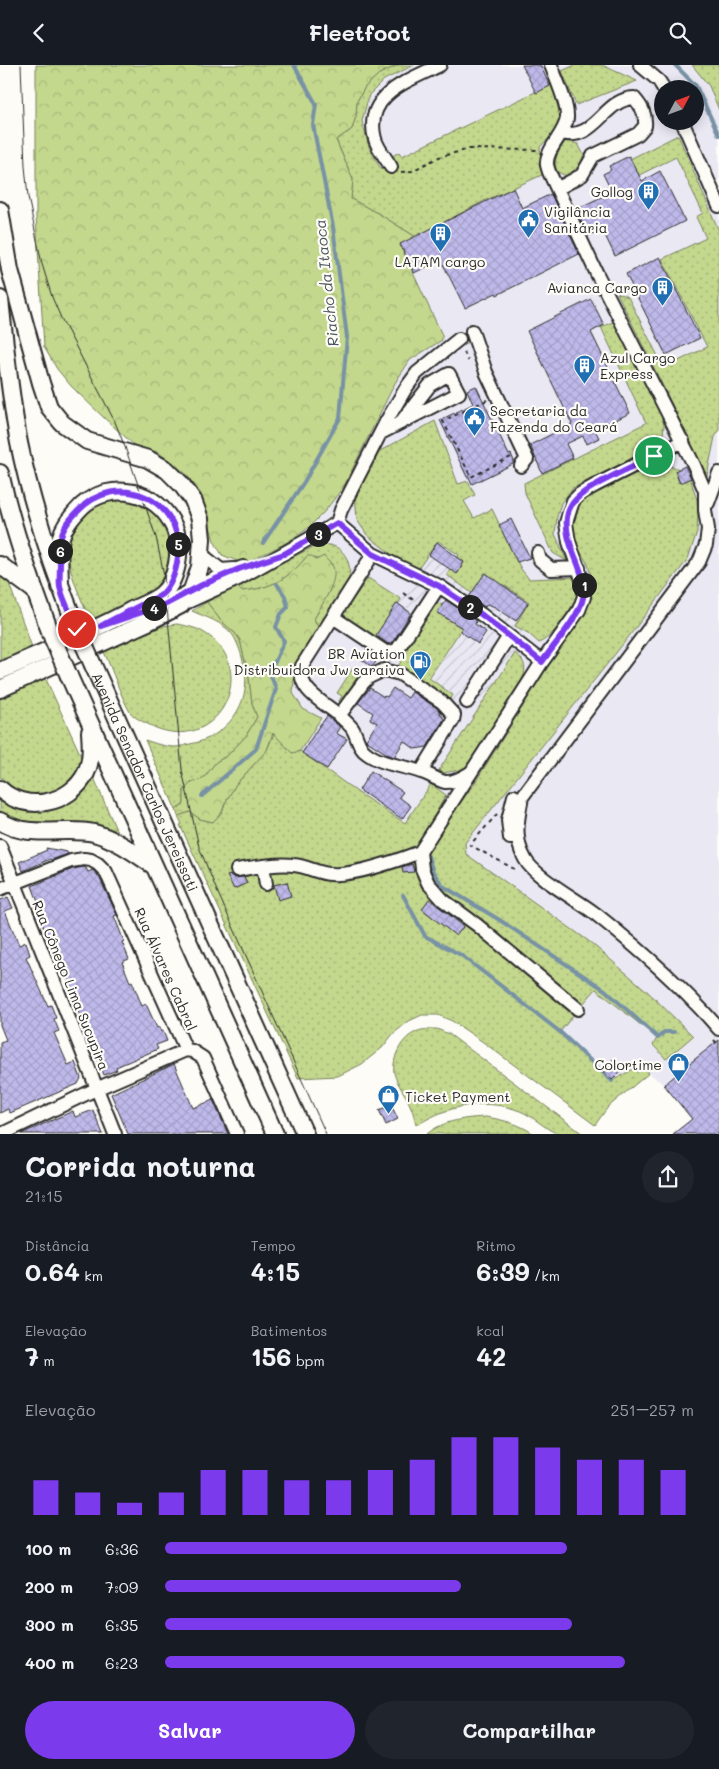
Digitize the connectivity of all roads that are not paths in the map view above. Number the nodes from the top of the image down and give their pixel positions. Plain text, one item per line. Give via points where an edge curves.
1 (440, 65) edge
2 (551, 65) edge
3 (640, 65) edge
4 (655, 80) edge
5 (686, 130) edge
6 (561, 133) junction
7 (391, 167) road end
8 (557, 189) junction
9 (719, 206) edge
10 (0, 210) edge
11 (0, 299) edge
12 (472, 331) dead end
13 (459, 339) dead end
14 (402, 422) dead end
15 (381, 433) junction
16 (683, 441) junction
17 (518, 461) road end
18 (0, 473) edge
19 (719, 473) edge
20 (705, 510) junction
21 (337, 523) junction
22 (538, 553) dead end
23 (201, 554) junction
24 (284, 554) junction
25 (373, 554) junction
26 (0, 565) edge
27 (579, 568) junction
28 (239, 569) junction
29 (439, 586) junction
30 (60, 587) junction
31 (34, 590) junction
32 (192, 590) junction
33 (181, 605) junction
34 (333, 617) junction
35 (101, 626) junction
36 (509, 636) junction
37 (542, 662) junction
38 (0, 671) edge
39 (0, 689) edge
40 (467, 702) dead end
41 (340, 716) junction
42 (90, 722) junction
43 (421, 772) junction
44 (471, 772) junction
45 (0, 789) edge
46 (0, 821) edge
47 (0, 846) edge
48 (420, 852) junction
49 (155, 867) junction
50 (263, 867) junction
51 (237, 869) dead end
52 (14, 883) junction
53 (266, 884) dead end
54 (0, 889) edge
55 (578, 1009) dead end
56 (719, 1029) edge
57 (719, 1037) edge
58 (186, 1050) junction
59 (96, 1089) junction
60 (2, 1134) edge
61 (115, 1134) edge
62 (237, 1134) edge
63 (274, 1134) edge
64 (305, 1134) edge

1 - 7 street via 393,88 378,108 373,120 375,140
2 - 6 street via 567,117
3 - 4 street
5 - 9 street
6 - 8 street via 547,164
6 - 8 street via 572,136 588,130 604,112 627,99 634,98 646,116 645,126 638,134 593,156 582,175
8 - 16 street
10 - 23 main road via 10,270 49,407 62,423 87,441 148,459 167,470 193,500 200,519
11 - 30 main road, Avenida Senador Carlos Jereissati via 19,444
12 - 17 street via 486,372 527,459
13 - 15 street via 417,373
14 - 15 street
15 - 21 street
16 - 20 street via 705,491
16 - 27 street via 580,493 573,501 566,523
18 - 31 main road, Avenida Senador Carlos Jereissati
19 - 20 street
20 - 56 street via 708,529 699,562 522,797 516,825 517,842 525,861 596,913 662,969
20 - 57 street via 697,551 683,575 515,795 508,820 512,848 520,865 640,958
21 - 24 street
21 - 25 street
22 - 27 street via 540,560 551,569
23 - 28 street via 221,570
23 - 32 main road
24 - 28 street
24 - 33 street
25 - 29 street
25 - 34 street
26 - 31 main road
27 - 37 street via 584,585 579,610
28 - 32 street
29 - 34 street via 397,649 387,653
29 - 36 street
30 - 35 main road via 61,537 70,520 88,501 104,493 124,490 154,501 174,526 178,541 176,570 171,582 162,594
30 - 64 main road, Avenida Senador Carlos Jereissati, bridge via 92,665
31 - 42 main road, Avenida Senador Carlos Jereissati, bridge
32 - 33 main road
32 - 35 street via 166,604
33 - 39 main road
34 - 41 street via 301,672 302,681 310,692
35 - 38 main road
36 - 37 street
36 - 40 street
37 - 44 street
41 - 43 street via 351,727 364,751 381,761
41 - 43 street via 363,683 384,670 400,674 442,702 454,715 453,720
42 - 45 main road via 91,756 86,773 65,796 48,803 16,801
42 - 49 main road, Avenida Senador Carlos Jereissati
43 - 44 street via 446,782
44 - 48 street
46 - 49 main road via 19,829 39,832 94,833 126,847
47 - 52 street, Rua Cônego Lima Sucupira
48 - 50 street via 340,874 295,865
48 - 55 street via 428,883 442,899
49 - 63 main road, Avenida Senador Carlos Jereissati
50 - 51 street
50 - 53 street
52 - 54 street
52 - 58 street, Rua Álvares Cabral via 71,861 84,859 98,864 106,872
52 - 59 street, Rua Cônego Lima Sucupira
58 - 59 street
58 - 62 street, Rua Álvares Cabral via 203,1059
59 - 60 street
59 - 61 street, Rua Cônego Lima Sucupira

